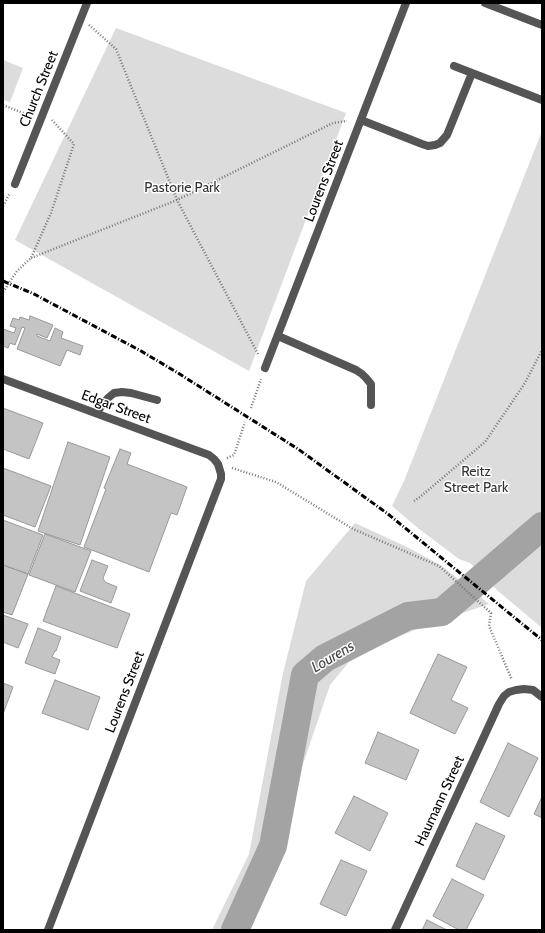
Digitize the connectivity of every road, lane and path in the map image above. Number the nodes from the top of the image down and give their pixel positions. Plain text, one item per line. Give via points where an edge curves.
1 (88, 3) edge
2 (406, 3) edge
3 (485, 3) edge
4 (81, 18) junction
5 (542, 25) edge
6 (454, 66) dead end
7 (472, 73) junction
8 (542, 100) edge
9 (3, 104) edge
10 (44, 111) junction
11 (41, 119) junction
12 (361, 120) junction
13 (15, 184) dead end
14 (177, 200) junction
15 (31, 258) junction
16 (3, 292) edge
17 (278, 336) junction
18 (542, 350) edge
19 (265, 368) junction
20 (3, 379) edge
21 (157, 400) dead end
22 (371, 405) dead end
23 (251, 408) dead end
24 (96, 413) junction
25 (245, 422) dead end
26 (218, 464) junction
27 (414, 501) dead end
28 (516, 690) junction
29 (542, 697) edge
30 (48, 930) edge
31 (395, 930) edge

1 - 4 street, Church Street
2 - 12 street, Lourens Street
3 - 5 street
4 - 10 street, Church Street
4 - 14 path via 116,49
6 - 7 street
7 - 8 street
7 - 12 street via 448,135 440,143 428,146
9 - 11 path
10 - 11 street, Church Street
10 - 15 path via 74,144 51,213
11 - 13 street, Church Street
12 - 14 path via 333,123
12 - 17 street, Lourens Street
14 - 15 path
14 - 19 path
15 - 16 path via 17,271
17 - 19 street, Lourens Street
17 - 22 street via 362,374 371,384
18 - 27 path via 525,383 485,442
19 - 23 path
20 - 24 street, Edgar Street
21 - 24 street via 122,392 108,398
24 - 26 street, Edgar Street via 209,455
25 - 26 path via 234,454
26 - 28 path via 276,482 353,529 439,566 491,613 488,626
26 - 30 street, Lourens Street via 221,479
28 - 29 street via 533,690
28 - 31 street, Haumann Street via 504,696 499,704

